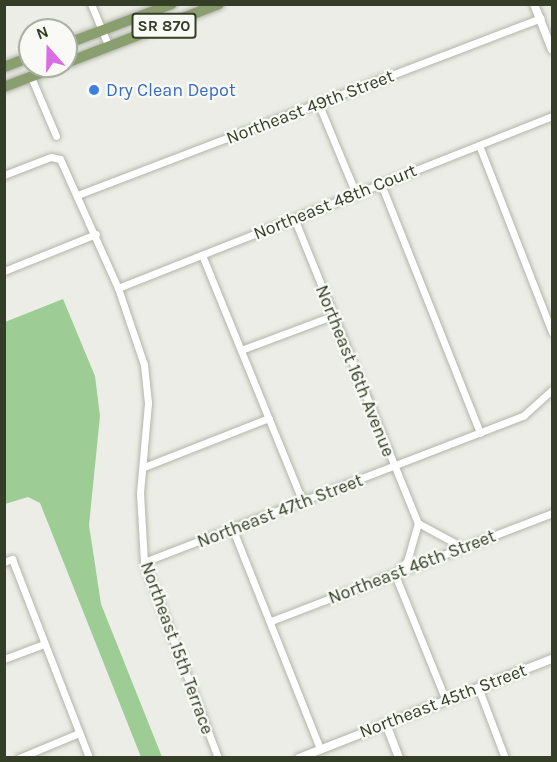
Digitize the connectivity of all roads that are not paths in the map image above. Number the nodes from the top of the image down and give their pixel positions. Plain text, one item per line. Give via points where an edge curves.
1 (91, 4) edge
2 (172, 4) edge
3 (219, 4) edge
4 (534, 4) edge
5 (540, 18) junction
6 (102, 31) junction
7 (78, 40) edge
8 (109, 47) junction
9 (552, 50) edge
10 (78, 59) edge
11 (28, 78) edge
12 (31, 78) edge
13 (4, 87) edge
14 (319, 105) junction
15 (552, 116) edge
16 (56, 136) dead end
17 (479, 146) junction
18 (4, 175) edge
19 (381, 184) junction
20 (80, 194) junction
21 (356, 194) junction
22 (294, 218) junction
23 (96, 234) junction
24 (202, 255) junction
25 (4, 271) edge
26 (118, 288) junction
27 (332, 316) junction
28 (550, 318) edge
29 (552, 332) edge
30 (241, 350) junction
31 (552, 390) edge
32 (269, 418) junction
33 (480, 433) junction
34 (144, 467) junction
35 (394, 467) junction
36 (303, 502) junction
37 (552, 513) edge
38 (418, 523) junction
39 (233, 530) junction
40 (462, 547) junction
41 (8, 560) edge
42 (144, 562) junction
43 (395, 575) junction
44 (271, 621) junction
45 (44, 644) junction
46 (552, 658) edge
47 (4, 659) edge
48 (478, 687) junction
49 (445, 698) junction
50 (386, 724) junction
51 (79, 733) junction
52 (320, 749) junction
53 (19, 758) edge
54 (89, 758) edge
55 (218, 758) edge
56 (299, 758) edge
57 (399, 758) edge
58 (506, 758) edge

1 - 6 street
2 - 6 main road, SR 870
3 - 8 main road, SR 870
4 - 5 street
5 - 9 street
5 - 14 street, Northeast 49th Street
6 - 7 main road, SR 870
6 - 8 street
8 - 10 main road, SR 870
11 - 13 main road
12 - 16 street
14 - 20 street, Northeast 49th Street
14 - 21 street
15 - 17 street, Northeast 48th Court
17 - 19 street, Northeast 48th Court
17 - 28 street
18 - 20 street, Northeast 15th Terrace via 51,157 60,159
19 - 21 street, Northeast 48th Court
19 - 33 street
20 - 23 street, Northeast 15th Terrace
21 - 22 street, Northeast 48th Court
22 - 24 street, Northeast 48th Court
22 - 27 street, Northeast 16th Avenue
23 - 25 street
23 - 26 street, Northeast 15th Terrace
24 - 26 street, Northeast 48th Court
24 - 30 street
26 - 34 street, Northeast 15th Terrace via 144,365 148,402
27 - 30 street
27 - 35 street, Northeast 16th Avenue
28 - 29 street
30 - 32 street
31 - 33 street, Northeast 47th Street via 535,410
32 - 34 street
32 - 36 street
33 - 35 street, Northeast 47th Street
34 - 42 street, Northeast 15th Terrace via 140,529
35 - 36 street, Northeast 47th Street
35 - 38 street, Northeast 16th Avenue
36 - 39 street, Northeast 47th Street
37 - 40 street, Northeast 46th Street
38 - 40 street
38 - 43 street via 407,561
39 - 42 street, Northeast 47th Street
39 - 44 street
40 - 43 street, Northeast 46th Street
41 - 45 street
42 - 55 street, Northeast 15th Terrace
43 - 44 street, Northeast 46th Street
43 - 49 street
44 - 52 street
45 - 47 street
45 - 51 street
46 - 48 street, Northeast 45th Street
48 - 49 street, Northeast 45th Street
48 - 58 street
49 - 50 street, Northeast 45th Street
50 - 52 street, Northeast 45th Street
50 - 57 street
51 - 53 street
51 - 54 street
52 - 56 street, Northeast 45th Street

